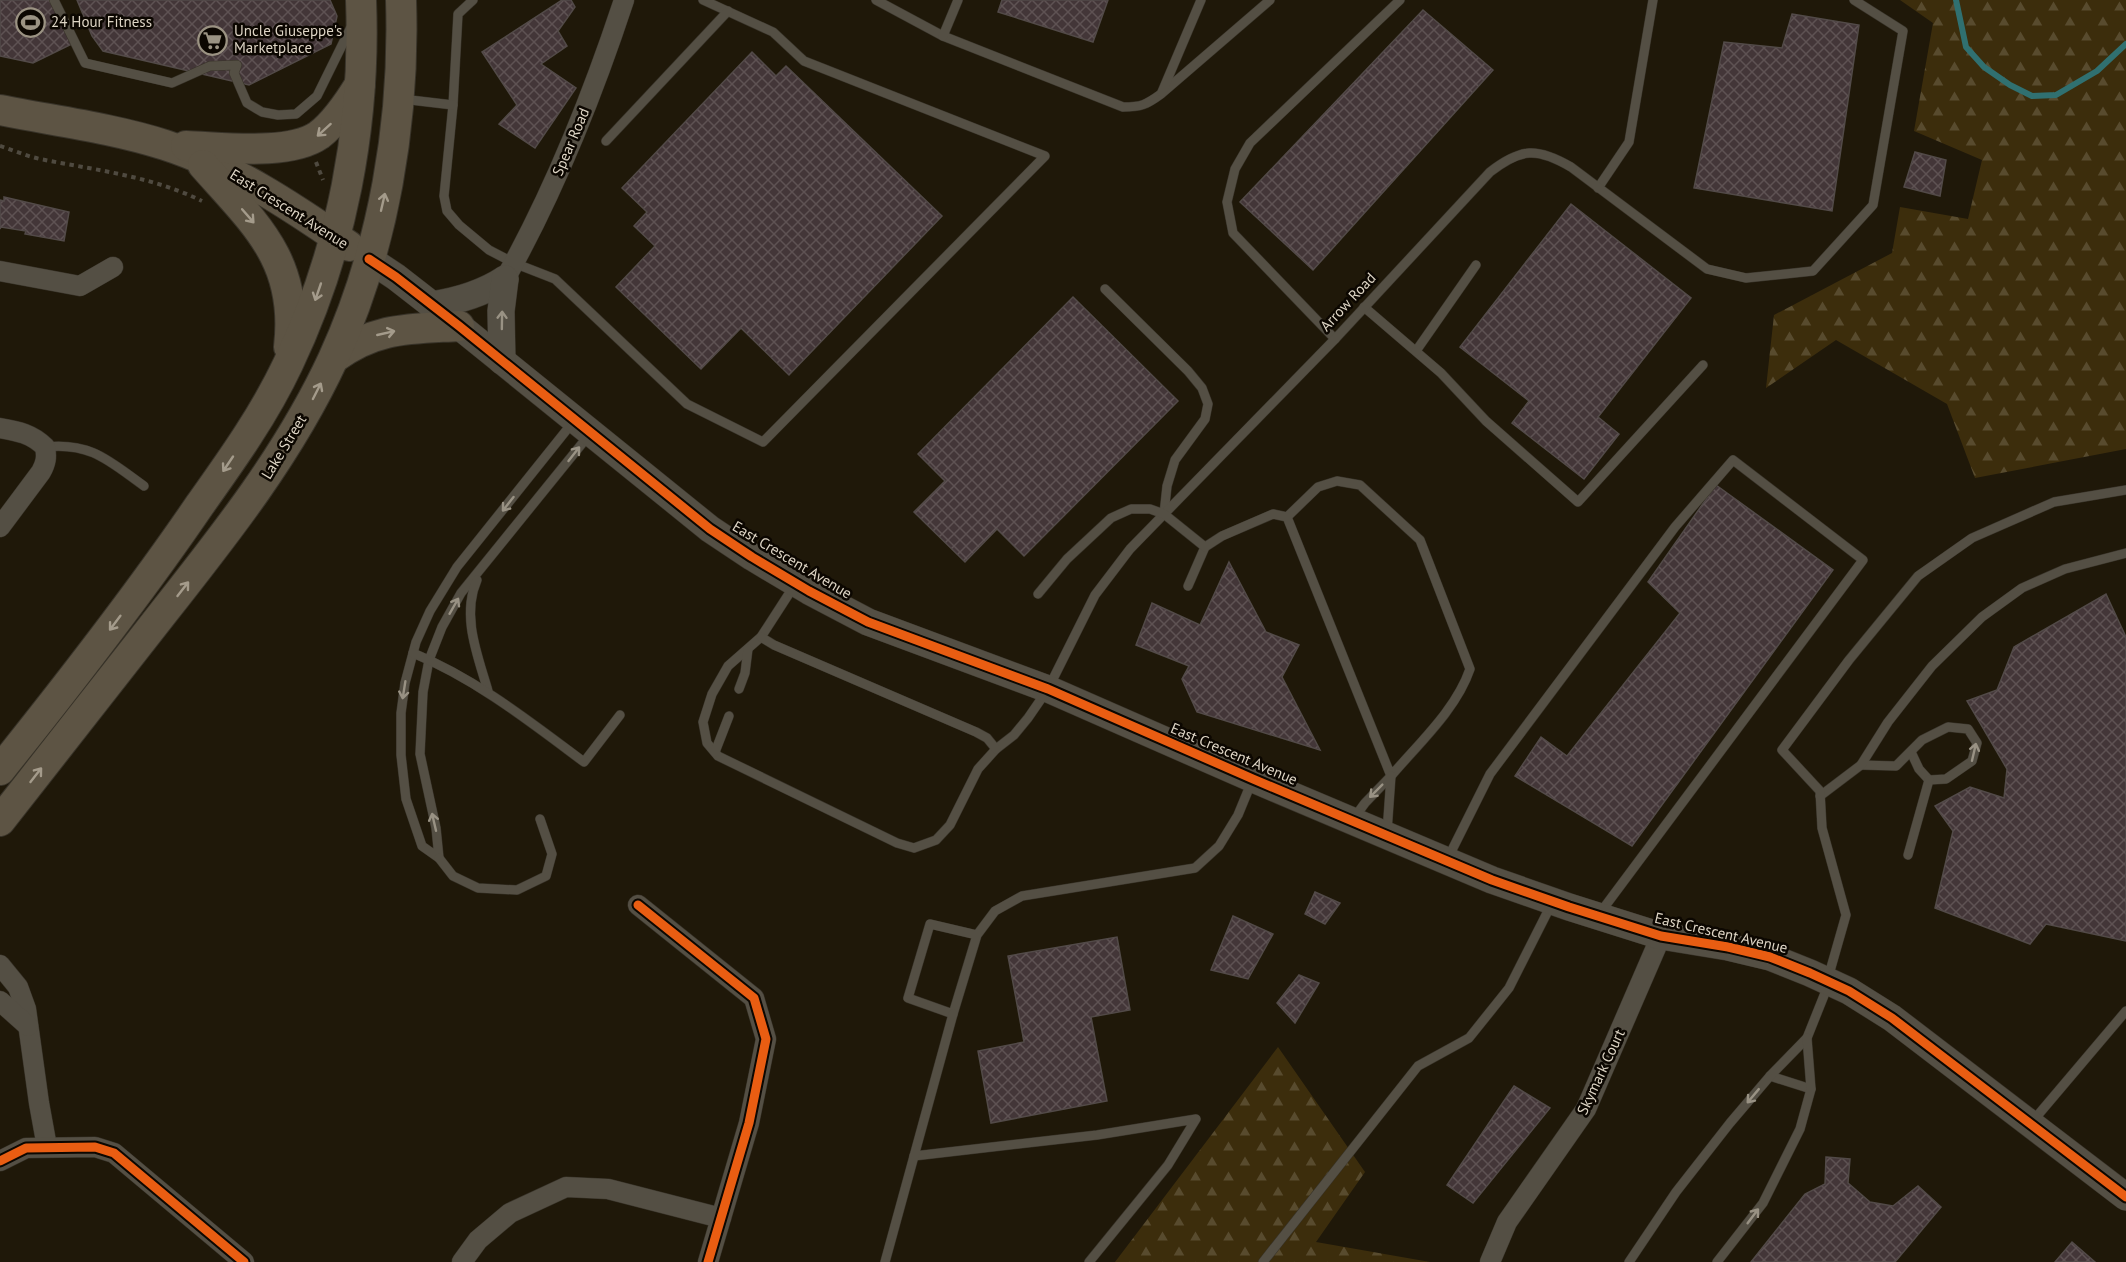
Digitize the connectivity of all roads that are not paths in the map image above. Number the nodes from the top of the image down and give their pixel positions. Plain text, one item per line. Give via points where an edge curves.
1 (54, 0) edge
2 (401, 0) edge
3 (472, 0) edge
4 (624, 0) edge
5 (703, 0) edge
6 (876, 0) edge
7 (958, 0) edge
8 (1201, 0) edge
9 (1269, 0) edge
10 (1400, 0) edge
11 (1653, 0) edge
12 (1854, 0) edge
13 (361, 3) edge
14 (728, 11) junction
15 (942, 36) junction
16 (360, 84) junction
17 (1161, 94) junction
18 (399, 99) junction
19 (453, 105) junction
20 (0, 110) edge
21 (606, 141) dead end
22 (165, 145) junction
23 (196, 156) junction
24 (1598, 188) junction
25 (335, 236) junction
26 (369, 259) junction
27 (1476, 265) dead end
28 (112, 267) dead end
29 (0, 271) edge
30 (509, 271) junction
31 (1105, 289) dead end
32 (431, 305) junction
33 (1364, 307) junction
34 (459, 326) junction
35 (1335, 339) junction
36 (1416, 351) junction
37 (334, 358) junction
38 (502, 361) junction
39 (1702, 365) dead end
40 (286, 367) junction
41 (583, 426) junction
42 (0, 428) edge
43 (45, 447) junction
44 (144, 486) dead end
45 (2126, 490) edge
46 (1164, 514) junction
47 (1287, 517) junction
48 (0, 527) edge
49 (1205, 547) junction
50 (2126, 554) edge
51 (480, 572) junction
52 (796, 583) junction
53 (1188, 586) dead end
54 (1038, 594) dead end
55 (761, 637) junction
56 (748, 649) junction
57 (413, 653) junction
58 (429, 660) junction
59 (740, 689) dead end
60 (1048, 689) junction
61 (488, 691) junction
62 (620, 715) dead end
63 (729, 716) dead end
64 (996, 749) junction
65 (715, 752) junction
66 (1911, 752) junction
67 (1860, 765) junction
68 (0, 770) edge
69 (1391, 776) junction
70 (1253, 779) junction
71 (1929, 780) junction
72 (1820, 796) junction
73 (540, 819) dead end
74 (0, 821) edge
75 (1352, 821) junction
76 (1386, 834) junction
77 (1908, 855) dead end
78 (439, 858) junction
79 (1447, 861) junction
80 (1553, 901) junction
81 (638, 905) dead end
82 (1598, 916) junction
83 (977, 935) junction
84 (1661, 936) junction
85 (0, 965) edge
86 (1828, 981) junction
87 (0, 1001) edge
88 (2126, 1011) edge
89 (953, 1014) junction
90 (28, 1026) junction
91 (1807, 1038) junction
92 (1770, 1076) junction
93 (1811, 1089) junction
94 (2031, 1124) junction
95 (47, 1147) junction
96 (914, 1156) junction
97 (0, 1161) edge
98 (2126, 1197) edge
99 (721, 1218) junction
100 (244, 1262) edge
101 (462, 1262) edge
102 (708, 1262) edge
103 (885, 1262) edge
104 (1089, 1262) edge
105 (1263, 1262) edge
106 (1490, 1262) edge
107 (1629, 1262) edge
108 (1718, 1262) edge

1 - 13 lane via 86,63 172,83 210,66 237,65 234,73 247,103 278,115 296,114 317,96
2 - 18 main road, Lake Street
3 - 19 lane via 458,14
4 - 30 street, Spear Road via 584,113 544,206
5 - 14 lane
6 - 15 lane
7 - 15 lane
8 - 17 lane
9 - 17 lane
10 - 35 lane via 1250,143 1235,169 1227,202 1233,233
11 - 24 lane via 1629,142
12 - 24 lane, Arrow Road via 1903,32 1873,205 1813,271 1746,278 1707,269
13 - 16 main road
14 - 21 lane
14 - 30 lane via 772,32 812,65 1045,156 763,442 687,404 555,279
15 - 17 lane via 1123,107 1148,104
16 -> 22 main road via 327,128 307,141 276,148
16 - 25 main road via 351,163
18 - 19 lane
26 -> 18 main road, Lake Street via 392,159
19 - 30 lane via 444,196 447,211
20 - 22 main road, East Crescent Avenue
22 - 23 main road, East Crescent Avenue
23 - 25 main road, East Crescent Avenue via 262,189
23 -> 40 main road via 260,230 282,267 291,318
24 - 33 lane, Arrow Road via 1554,157 1520,153 1504,161
25 - 26 main road, East Crescent Avenue
25 -> 40 main road via 311,312
26 - 32 street, East Crescent Avenue
26 - 37 main road, Lake Street
27 - 36 lane
28 - 29 street via 80,286
30 - 32 street via 483,292
38 -> 30 street via 501,311
31 - 46 lane via 1188,371 1202,388 1208,404 1204,419 1175,460
32 - 34 street, East Crescent Avenue
33 - 35 lane, Arrow Road
33 - 36 lane
37 -> 34 main road via 357,342 387,332
34 - 38 street, East Crescent Avenue
35 - 46 lane, Arrow Road
36 - 39 lane via 1486,421 1578,502
74 -> 37 main road, Lake Street via 253,496 296,430
38 - 41 street, East Crescent Avenue
40 -> 68 main road via 247,435 180,534
51 -> 41 lane
41 - 52 street, East Crescent Avenue via 710,529
41 -> 57 lane via 457,567 430,611
42 - 43 street via 25,433
43 - 44 lane via 75,446 97,454
43 - 48 street via 41,472
45 - 72 lane via 2054,502 1972,538 1918,576 1782,750 1820,791
46 - 49 lane
46 - 54 lane via 1131,509 1111,518
46 - 60 lane, Arrow Road via 1130,549 1095,595
47 - 49 lane via 1273,514
47 - 69 lane
47 - 69 lane via 1318,487 1337,481 1360,485 1420,540 1470,669 1465,684 1439,720
49 - 53 lane
50 - 67 lane via 2065,569 2022,588 1982,617 1932,666
58 -> 51 lane via 461,593
51 - 61 lane via 472,590 470,622
52 - 55 lane
52 - 60 street, East Crescent Avenue via 868,622
55 - 56 lane
55 - 64 lane via 976,732
56 - 59 lane
56 - 65 lane via 728,666 712,694 703,722 707,742
57 - 58 lane
57 -> 78 lane via 401,713 406,799 422,846
58 - 61 lane
78 -> 58 lane via 420,754
60 - 64 lane, Arrow Road via 1014,735
60 - 70 street, East Crescent Avenue
61 - 62 lane via 584,762
63 - 65 lane
64 - 65 lane, Arrow Road via 978,770 950,825 936,840 914,848
66 - 67 lane via 1896,766
66 - 71 lane
71 -> 66 lane via 1946,778 1972,761 1977,743 1968,729 1948,727 1922,740
67 - 72 lane
69 -> 75 lane
69 - 76 lane
70 - 75 street, East Crescent Avenue
70 - 83 lane via 1219,846 1195,868 1022,896 995,911
71 - 77 lane
72 - 86 lane via 1822,828 1846,915
73 - 78 lane via 552,854 546,876 517,890 478,888 453,876
75 - 76 street, East Crescent Avenue
76 - 79 street, East Crescent Avenue
79 - 80 street, East Crescent Avenue
79 - 82 lane via 1490,774 1675,527 1733,460 1863,560
80 - 82 street, East Crescent Avenue
80 - 105 lane via 1509,988 1469,1038 1418,1066
81 - 99 street via 754,998 766,1039 749,1123
82 - 84 street, East Crescent Avenue
83 - 89 lane
83 - 89 lane via 930,924 908,998
84 - 86 street, East Crescent Avenue via 1770,957
84 - 106 street, Skymark Court via 1586,1109 1507,1222
85 - 90 street via 18,987
86 - 91 lane
86 - 94 street, East Crescent Avenue via 1892,1018
87 - 90 street
88 - 94 lane
89 - 96 lane
90 - 95 street
91 - 92 lane
91 - 93 lane
92 - 93 lane
92 -> 107 lane via 1676,1192
108 -> 93 lane via 1763,1203 1800,1129
94 - 98 street, East Crescent Avenue
95 - 97 street via 26,1148
95 - 100 street via 95,1147 114,1153
96 - 103 lane
96 - 104 lane via 1196,1119 1168,1165
99 - 101 street via 608,1189 566,1187 510,1214 478,1240
99 - 102 street

